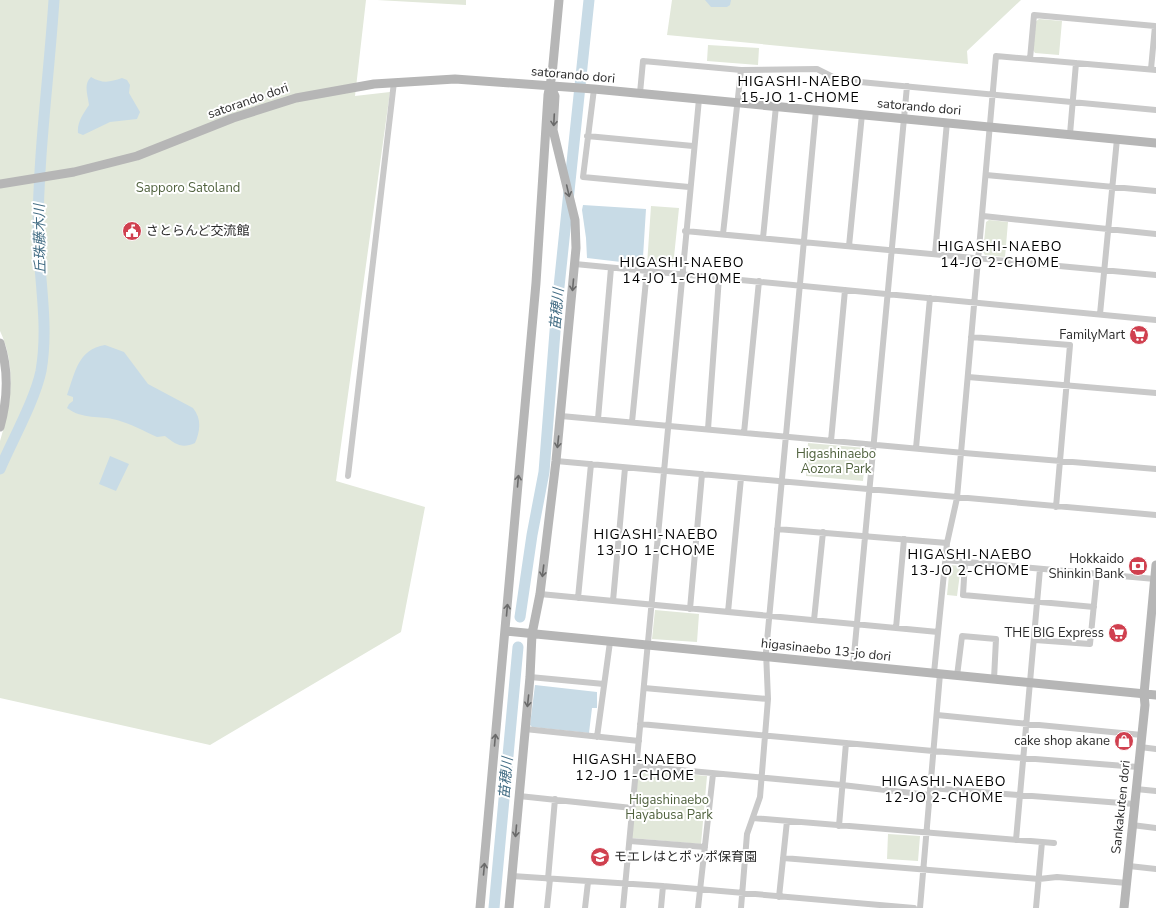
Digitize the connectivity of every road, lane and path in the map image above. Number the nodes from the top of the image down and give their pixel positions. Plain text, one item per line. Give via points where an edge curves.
1 (559, 0) edge
2 (1030, 58) junction
3 (1076, 63) junction
4 (741, 70) junction
5 (1153, 70) edge
6 (394, 82) junction
7 (907, 86) junction
8 (550, 87) junction
9 (594, 89) junction
10 (640, 93) junction
11 (993, 94) junction
12 (699, 99) junction
13 (1073, 102) junction
14 (737, 103) junction
15 (776, 106) junction
16 (816, 110) junction
17 (1156, 110) edge
18 (862, 114) junction
19 (904, 118) junction
20 (947, 122) junction
21 (991, 126) junction
22 (1070, 134) junction
23 (587, 136) junction
24 (1117, 139) junction
25 (1156, 143) edge
26 (693, 146) junction
27 (986, 175) junction
28 (0, 184) edge
29 (1112, 186) junction
30 (689, 187) junction
31 (1156, 191) edge
32 (983, 216) junction
33 (1108, 228) junction
34 (685, 231) junction
35 (723, 234) junction
36 (1156, 234) edge
37 (763, 238) junction
38 (804, 242) junction
39 (849, 246) junction
40 (891, 250) junction
41 (935, 254) junction
42 (979, 258) junction
43 (575, 264) junction
44 (611, 268) junction
45 (647, 270) junction
46 (1105, 270) junction
47 (682, 274) junction
48 (1156, 275) edge
49 (719, 277) junction
50 (759, 281) junction
51 (800, 285) junction
52 (845, 290) junction
53 (888, 294) junction
54 (930, 298) junction
55 (974, 302) junction
56 (1100, 314) junction
57 (1156, 320) edge
58 (971, 337) junction
59 (0, 343) edge
60 (968, 377) junction
61 (1067, 385) junction
62 (1156, 393) edge
63 (561, 416) junction
64 (598, 419) junction
65 (632, 422) junction
66 (668, 426) junction
67 (0, 427) edge
68 (708, 429) junction
69 (744, 433) junction
70 (786, 437) junction
71 (831, 441) junction
72 (874, 444) junction
73 (916, 448) junction
74 (960, 453) junction
75 (556, 461) junction
76 (1060, 461) junction
77 (591, 464) junction
78 (625, 468) junction
79 (1156, 469) edge
80 (664, 471) junction
81 (702, 474) junction
82 (348, 476) dead end
83 (741, 478) junction
84 (782, 482) junction
85 (870, 490) junction
86 (957, 498) junction
87 (1056, 506) junction
88 (1156, 515) edge
89 (777, 528) junction
90 (823, 532) junction
91 (865, 536) junction
92 (904, 539) junction
93 (947, 543) junction
94 (945, 560) junction
95 (965, 562) junction
96 (1156, 565) edge
97 (1040, 569) junction
98 (1097, 574) junction
99 (1155, 578) edge
100 (540, 594) junction
101 (578, 598) junction
102 (613, 601) junction
103 (1038, 601) junction
104 (650, 606) junction
105 (1094, 607) junction
106 (690, 609) junction
107 (728, 612) junction
108 (769, 617) junction
109 (1153, 619) edge
110 (814, 620) junction
111 (856, 624) junction
112 (896, 628) junction
113 (505, 632) junction
114 (938, 632) junction
115 (532, 634) junction
116 (1035, 640) junction
117 (610, 642) junction
118 (647, 646) junction
119 (766, 657) junction
120 (853, 666) junction
121 (937, 674) junction
122 (530, 676) junction
123 (957, 676) junction
124 (994, 679) junction
125 (1030, 683) junction
126 (604, 684) junction
127 (644, 688) junction
128 (1144, 694) junction
129 (1156, 695) edge
130 (768, 698) junction
131 (937, 716) junction
132 (640, 724) junction
133 (1026, 725) junction
134 (525, 729) junction
135 (766, 735) junction
136 (1142, 735) junction
137 (598, 737) junction
138 (639, 741) junction
139 (846, 743) junction
140 (1140, 747) junction
141 (1156, 749) edge
142 (934, 751) junction
143 (1023, 757) junction
144 (636, 766) junction
145 (1138, 767) junction
146 (713, 774) junction
147 (761, 778) junction
148 (842, 785) junction
149 (1136, 789) junction
150 (1156, 791) edge
151 (929, 792) junction
152 (1020, 795) junction
153 (519, 796) junction
154 (555, 799) junction
155 (1134, 804) junction
156 (632, 808) junction
157 (753, 818) junction
158 (787, 821) junction
159 (1132, 825) junction
160 (839, 826) junction
161 (1156, 828) edge
162 (926, 832) junction
163 (1016, 840) junction
164 (630, 841) junction
165 (1042, 842) junction
166 (1054, 843) dead end
167 (705, 847) junction
168 (783, 858) junction
169 (1128, 866) junction
170 (1156, 868) edge
171 (923, 870) junction
172 (512, 876) junction
173 (1039, 878) junction
174 (549, 879) junction
175 (588, 882) junction
176 (1127, 883) junction
177 (625, 884) junction
178 (663, 886) junction
179 (700, 889) junction
180 (742, 894) junction
181 (779, 897) junction
182 (894, 907) edge
183 (480, 908) edge
184 (509, 908) edge
185 (547, 908) edge
186 (585, 908) edge
187 (623, 908) edge
188 (661, 908) edge
189 (698, 908) edge
190 (741, 908) edge
191 (914, 908) edge
192 (920, 908) edge
193 (1036, 908) edge
194 (1124, 908) edge

1 - 8 street
2 - 3 street
2 - 5 street via 1034,15 1155,26
2 - 11 street via 996,56
3 - 5 street
3 - 13 street
4 - 7 street via 817,69 839,80
4 - 10 street via 643,61
4 - 14 street
6 - 8 street, satorando dori via 462,79
6 - 28 street, satorando dori via 296,98 234,118 137,156 50,177
6 - 82 street
7 - 11 street
7 - 19 street
8 - 9 street, satorando dori
8 -> 43 street via 555,96 553,130 576,232
113 -> 8 street via 536,283
9 - 10 street, satorando dori
9 - 23 street
10 - 12 street, satorando dori
11 - 13 street
11 - 21 street
12 - 14 street, satorando dori
12 - 26 street
13 - 17 street
13 - 22 street
14 - 15 street, satorando dori
14 - 35 street
15 - 16 street, satorando dori
15 - 37 street
16 - 18 street, satorando dori
16 - 38 street
18 - 19 street, satorando dori
18 - 39 street
19 - 20 street, satorando dori
19 - 40 street
20 - 21 street, satorando dori
20 - 41 street
21 - 22 street, satorando dori
21 - 27 street
22 - 24 street, satorando dori
23 - 26 street
23 - 30 street via 583,177
24 - 25 street, satorando dori
24 - 29 street
26 - 30 street
27 - 29 street
27 - 32 street
29 - 31 street
29 - 33 street
30 - 34 street
32 - 33 street
32 - 42 street
33 - 36 street
33 - 46 street
34 - 35 street
34 - 47 street
35 - 37 street
37 - 38 street
38 - 39 street
38 - 51 street
39 - 40 street
40 - 41 street
40 - 53 street
41 - 42 street
42 - 46 street
42 - 55 street
43 - 44 street
43 -> 63 street
44 - 45 street
44 - 64 street
45 - 47 street
45 - 65 street
46 - 48 street
46 - 56 street
47 - 49 street
47 - 66 street
49 - 50 street
49 - 68 street
50 - 51 street
50 - 69 street
51 - 52 street
51 - 70 street
52 - 53 street
52 - 71 street
53 - 54 street
53 - 72 street
54 - 55 street
54 - 73 street
55 - 56 street
55 - 58 street
56 - 57 street
58 - 60 street
58 - 61 street via 1070,345
59 - 67 street via 4,356 7,392
60 - 61 street
60 - 74 street
61 - 62 street
61 - 76 street
63 - 64 street
63 -> 75 street
64 - 65 street
65 - 66 street
66 - 68 street
66 - 80 street
68 - 69 street
69 - 70 street
70 - 71 street
70 - 84 street
71 - 72 street
72 - 73 street
72 - 85 street
73 - 74 street
74 - 76 street
74 - 86 street
75 - 77 street
75 -> 100 street
76 - 79 street
76 - 87 street
77 - 78 street
77 - 101 street
78 - 80 street
78 - 102 street
80 - 81 street
80 - 104 street
81 - 83 street
81 - 106 street
83 - 84 street
83 - 107 street
84 - 85 street
84 - 89 street
85 - 86 street
85 - 91 street
86 - 87 street
86 - 93 street
87 - 88 street
89 - 90 street
89 - 108 street
90 - 91 street
90 - 110 street
91 - 92 street
91 - 111 street
92 - 93 street
92 - 112 street
93 - 94 street
94 - 95 street
94 - 114 street
95 - 97 street
95 - 103 street via 963,595
96 - 99 street, Sankakuten dori
97 - 98 street
97 - 103 street
98 - 99 street
98 - 105 street
99 - 109 street, Sankakuten dori
100 - 101 street
100 - 115 street
101 - 102 street
102 - 104 street
103 - 105 street
103 - 116 street
104 - 106 street
104 - 118 street
105 - 116 street via 1090,644
106 - 107 street
107 - 108 street
108 - 110 street
108 - 119 street
109 - 128 street, Sankakuten dori
110 - 111 street
111 - 112 street
111 - 120 street
112 - 114 street
113 - 115 street, higasinaebo 13-jo dori
183 -> 113 street
114 - 121 street
115 - 117 street, higasinaebo 13-jo dori
115 - 122 street
116 - 125 street
117 - 118 street, higasinaebo 13-jo dori
117 - 126 street
118 - 119 street, higasinaebo 13-jo dori
118 - 127 street
119 - 120 street, higasinaebo 13-jo dori
119 - 130 street
120 - 121 street, higasinaebo 13-jo dori
121 - 123 street, higasinaebo 13-jo dori
121 - 131 street
122 - 126 street
122 -> 134 street
123 - 124 street, higasinaebo 13-jo dori
123 - 124 street via 962,636 996,639
124 - 125 street, higasinaebo 13-jo dori
125 - 128 street, higasinaebo 13-jo dori
125 - 133 street
126 - 137 street
127 - 130 street
127 - 132 street
128 - 129 street, higasinaebo 13-jo dori
128 - 136 street, Sankakuten dori
130 - 135 street
131 - 133 street
131 - 142 street
132 - 135 street
132 - 138 street
133 - 136 street
133 - 143 street
134 - 137 street
134 - 153 street
135 - 139 street
135 - 147 street
136 - 140 street, Sankakuten dori
137 - 138 street
138 - 144 street
139 - 142 street
139 - 148 street
140 - 141 street
140 - 145 street, Sankakuten dori
142 - 143 street
142 - 151 street
143 - 145 street
143 - 152 street
144 - 146 street
144 - 156 street
145 - 149 street, Sankakuten dori
146 - 147 street
146 - 167 street
147 - 148 street
147 - 157 street via 760,797
148 - 151 street
148 - 160 street
149 - 150 street
149 - 155 street, Sankakuten dori
151 - 152 street
151 - 162 street
152 - 155 street
152 - 163 street
153 - 154 street
153 -> 172 street
154 - 156 street
154 - 174 street
155 - 159 street, Sankakuten dori
156 - 164 street
157 - 158 street
157 - 180 street via 747,834
158 - 160 street
158 - 168 street
159 - 161 street
159 - 169 street, Sankakuten dori
160 - 162 street
162 - 163 street
162 - 171 street
163 - 165 street
164 - 167 street
164 - 177 street
165 - 166 street
165 - 173 street
167 - 179 street
168 - 171 street
168 - 181 street
169 - 170 street
169 - 176 street, Sankakuten dori
171 - 173 street
171 - 192 street
172 - 174 street
172 - 184 street
173 - 176 street via 1057,877
173 - 193 street
174 - 175 street
174 - 185 street
175 - 177 street
175 - 186 street
176 - 194 street, Sankakuten dori
177 - 178 street
177 - 187 street
178 - 179 street
178 - 188 street
179 - 180 street
179 - 189 street
180 - 181 street
180 - 190 street
181 - 182 street
182 - 191 street

